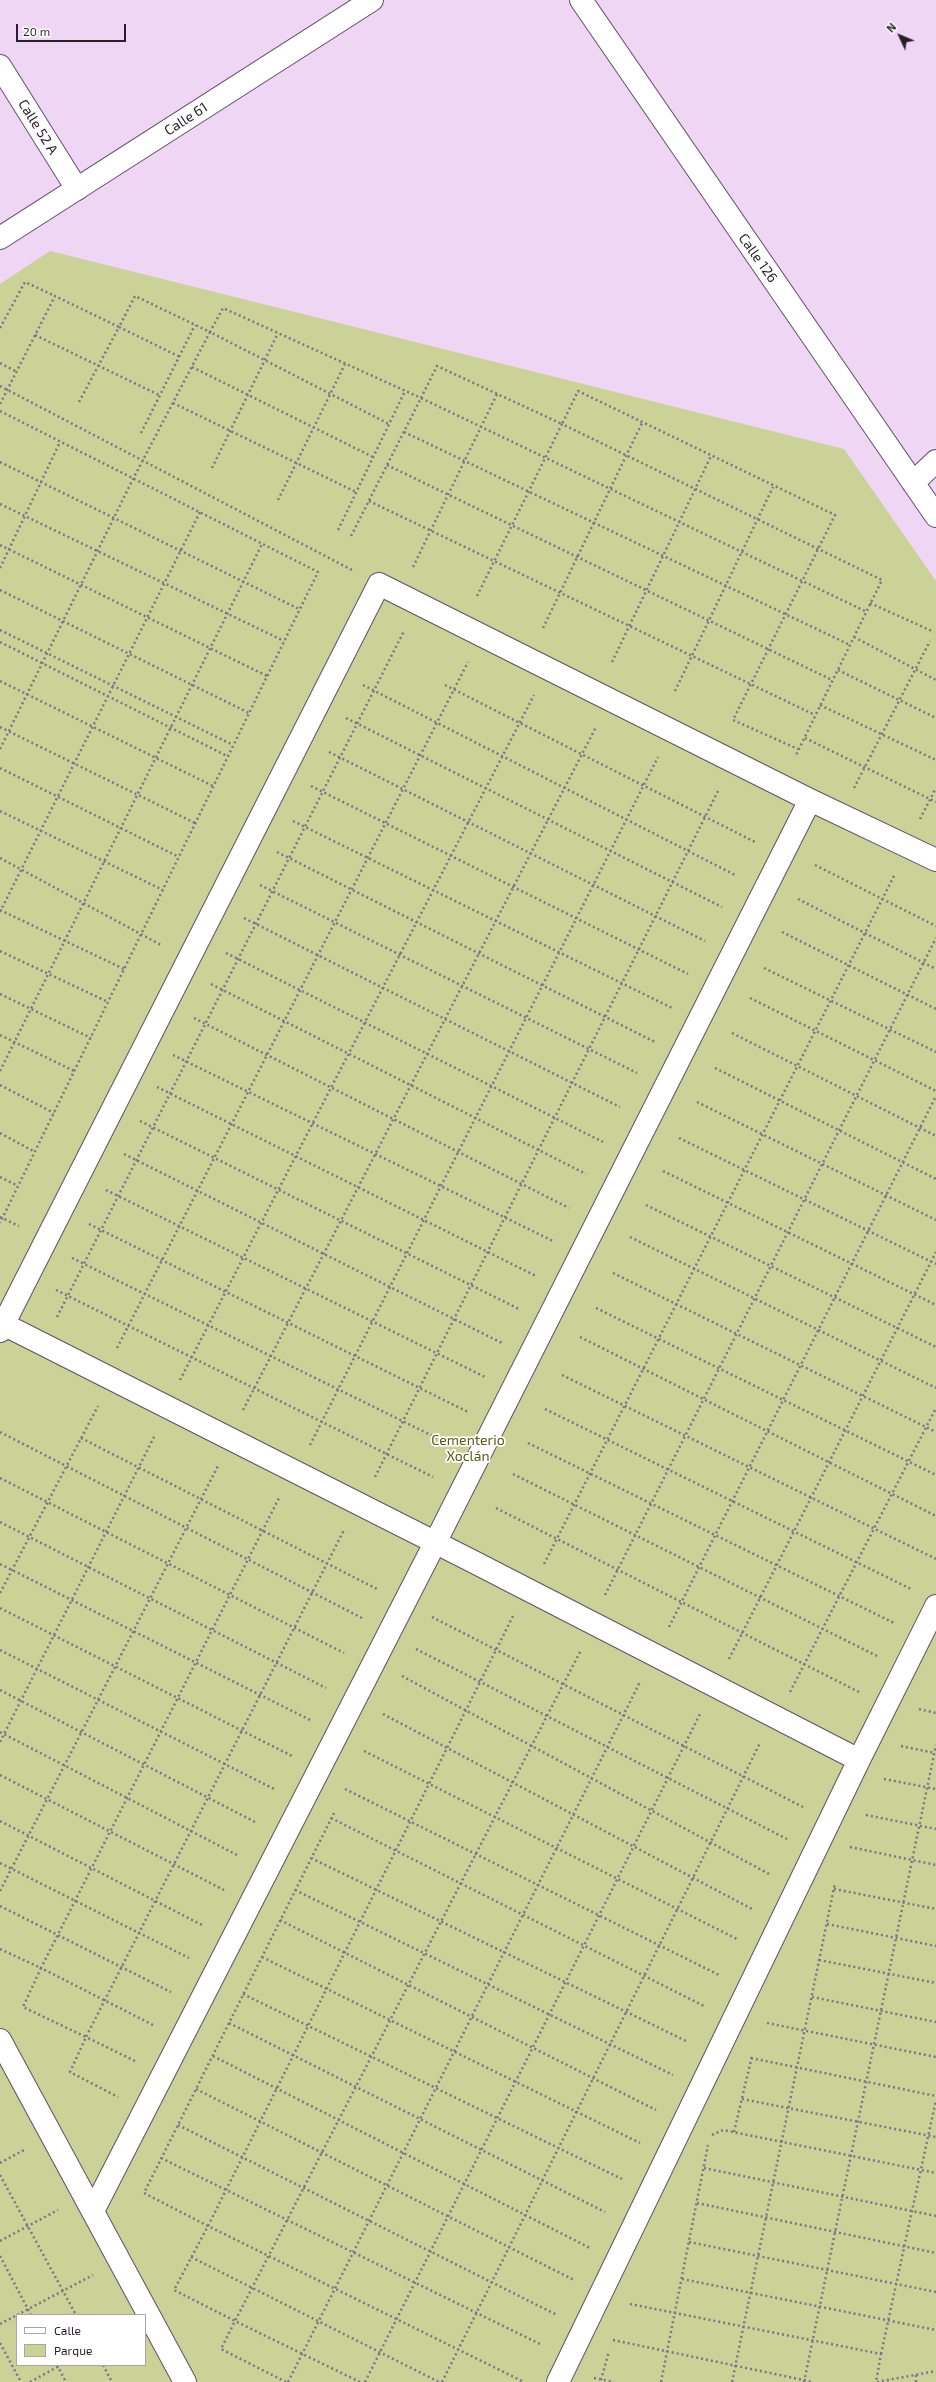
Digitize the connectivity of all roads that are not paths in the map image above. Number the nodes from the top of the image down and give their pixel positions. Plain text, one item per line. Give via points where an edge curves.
1 (372, 0) edge
2 (581, 0) edge
3 (0, 66) edge
4 (77, 189) junction
5 (0, 238) edge
6 (936, 461) edge
7 (913, 483) junction
8 (936, 516) edge
9 (810, 800) junction
10 (936, 860) edge
11 (2, 1328) edge
12 (435, 1543) junction
13 (936, 1606) edge
14 (859, 1760) junction
15 (0, 2040) edge
16 (93, 2210) junction
17 (185, 2382) edge
18 (558, 2382) edge

1 - 4 street, Calle 61
2 - 7 street, Calle 126
3 - 4 street, Calle 52 A
4 - 5 street, Calle 61
6 - 7 street
7 - 8 street, Calle 126
9 - 10 street
9 - 11 street via 380,584
9 - 12 street
11 - 12 street
12 - 14 street
12 - 16 street
13 - 14 street
14 - 18 street
15 - 16 street
16 - 17 street

